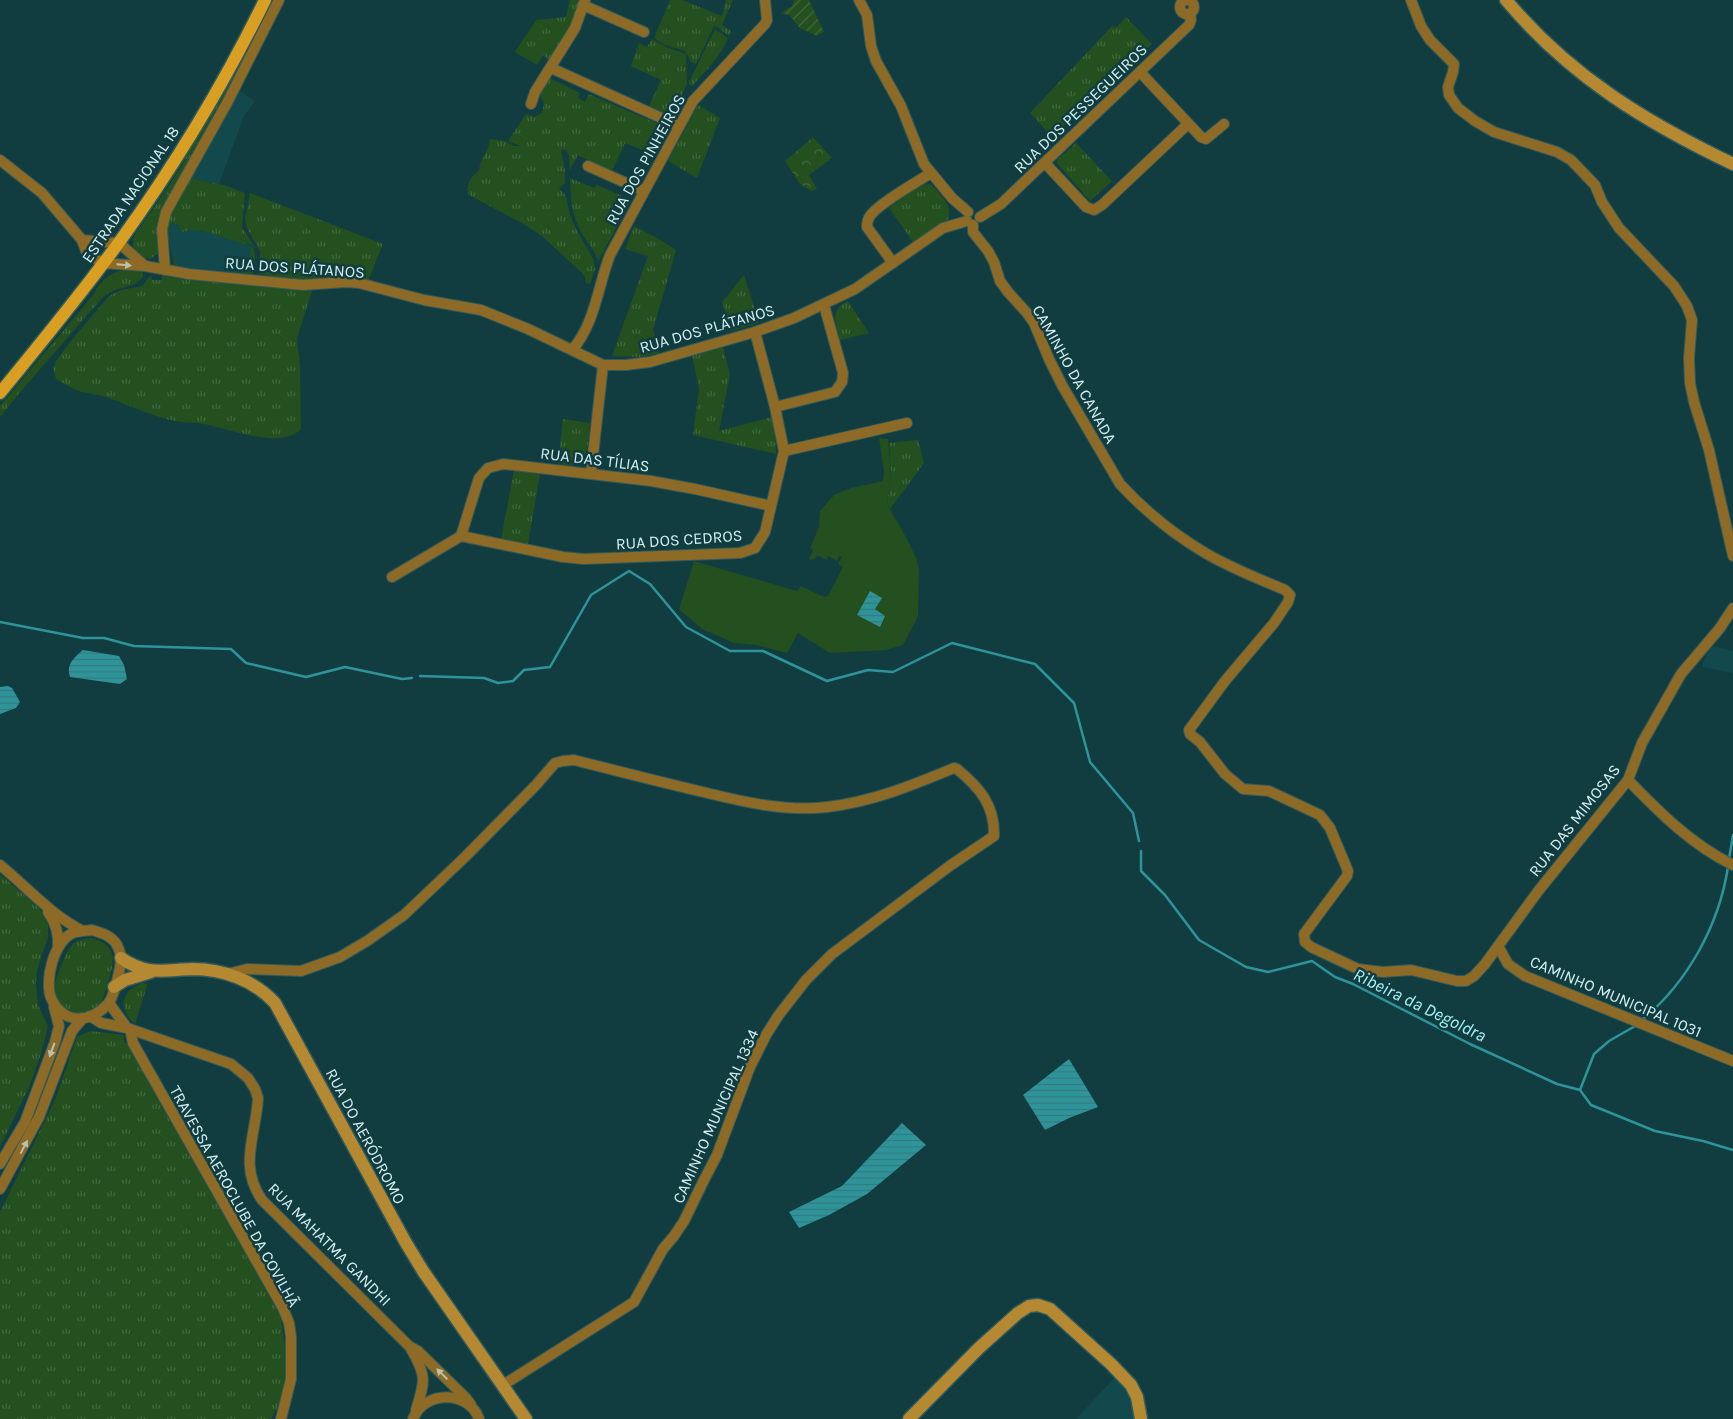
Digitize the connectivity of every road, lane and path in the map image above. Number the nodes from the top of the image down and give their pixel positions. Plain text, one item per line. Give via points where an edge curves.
1 (265, 0) edge
2 (279, 0) edge
3 (765, 0) edge
4 (859, 0) edge
5 (1411, 0) edge
6 (1506, 0) edge
7 (1513, 0) edge
8 (584, 2) edge
9 (1190, 14) dead end
10 (644, 32) dead end
11 (551, 68) junction
12 (1140, 72) junction
13 (532, 104) dead end
14 (1188, 124) junction
15 (1224, 124) dead end
16 (679, 126) junction
17 (1733, 158) edge
18 (0, 160) edge
19 (1045, 162) junction
20 (1733, 164) edge
21 (588, 166) dead end
22 (931, 173) junction
23 (644, 191) junction
24 (972, 219) junction
25 (82, 240) junction
26 (119, 243) junction
27 (102, 263) junction
28 (893, 264) junction
29 (145, 266) junction
30 (165, 270) junction
31 (824, 305) junction
32 (755, 332) junction
33 (572, 350) junction
34 (602, 365) junction
35 (0, 393) edge
36 (775, 407) junction
37 (906, 423) dead end
38 (784, 451) junction
39 (591, 473) junction
40 (772, 506) junction
41 (461, 536) junction
42 (1733, 556) edge
43 (392, 577) dead end
44 (1733, 608) edge
45 (1628, 780) junction
46 (0, 865) edge
47 (1733, 865) edge
48 (40, 901) junction
49 (84, 931) junction
50 (58, 946) junction
51 (1498, 946) junction
52 (121, 958) junction
53 (154, 971) junction
54 (227, 974) junction
55 (114, 987) junction
56 (109, 1002) junction
57 (54, 1003) junction
58 (87, 1017) junction
59 (129, 1029) junction
60 (1733, 1061) edge
61 (0, 1164) edge
62 (0, 1189) edge
63 (410, 1346) junction
64 (502, 1385) junction
65 (471, 1405) junction
66 (415, 1416) edge
67 (280, 1417) edge
68 (479, 1419) edge
69 (526, 1419) edge
70 (909, 1419) edge
71 (1141, 1419) edge

1 - 26 main road, ESTRADA NACIONAL 18 via 215,95
2 - 30 street via 166,212 162,229
3 - 16 street, RUA DOS PINHEIROS via 765,24 702,90
4 - 22 street via 867,15 876,61
5 - 42 street via 1430,40 1454,64 1448,87 1449,95 1458,108 1494,132 1557,152 1570,160 1596,185 1602,202 1619,228 1674,286 1687,306 1692,320 1690,383
6 - 20 main road via 1554,51 1592,83 1637,114
7 - 17 main road via 1571,59 1624,99
8 - 10 street
8 - 11 street via 575,28
9 - 12 street, RUA DOS PESSEGUEIROS via 1189,25
11 - 13 street via 535,92
11 - 16 street
12 - 14 street
12 - 19 street, RUA DOS PESSEGUEIROS
14 - 15 street via 1206,139
14 - 19 street via 1094,210 1086,207
16 - 23 street, RUA DOS PINHEIROS
18 - 25 street via 42,193
19 - 24 street, RUA DOS PESSEGUEIROS via 1001,204
21 - 23 street
22 - 24 street
22 - 28 street via 880,206 867,220 868,227
23 - 33 street, RUA DOS PINHEIROS via 610,255 582,339
24 - 28 street, RUA DOS PLÁTANOS via 943,228
24 - 51 street, CAMINHO DA CANADA via 973,232 988,251 1000,281 1034,323 1062,386 1120,484 1154,516 1208,555 1290,595 1274,623 1189,730 1225,774 1243,789 1270,791 1318,812 1329,826 1348,871 1347,876 1304,934 1305,942 1358,969 1382,972 1411,970 1457,981 1466,981 1474,976
25 - 26 street
25 - 27 street via 86,251
26 - 27 main road, ESTRADA NACIONAL 18
26 - 29 street
27 -> 29 street, RUA DOS PLÁTANOS
27 - 35 main road, ESTRADA NACIONAL 18
28 - 31 street, RUA DOS PLÁTANOS
29 - 30 street, RUA DOS PLÁTANOS
30 - 33 street, RUA DOS PLÁTANOS via 303,285 359,282 424,300 481,310
31 - 32 street, RUA DOS PLÁTANOS
31 - 36 street via 843,373 842,382 835,392
32 - 34 street, RUA DOS PLÁTANOS via 650,362
32 - 36 street, RUA DOS CEDROS
33 - 34 street, RUA DOS PLÁTANOS
34 - 39 street
36 - 38 street, RUA DOS CEDROS
37 - 38 street
38 - 40 street, RUA DOS CEDROS
39 - 40 street, RUA DAS TÍLIAS via 695,489
39 - 41 street, RUA DAS TÍLIAS via 503,464 488,468 479,478
40 - 41 street, RUA DOS CEDROS via 759,543 740,553 584,559
41 - 43 street
44 - 45 street, RUA DAS MIMOSAS via 1682,674 1642,744
45 - 47 street via 1687,836
45 - 51 street, RUA DAS MIMOSAS
46 - 48 street
48 - 49 street via 66,922
48 - 50 street via 56,926
49 - 50 street via 72,933
49 - 52 street via 108,935 117,945
50 - 57 street via 48,977 49,995
51 - 60 street, CAMINHO MUNICIPAL 1031 via 1508,964 1525,976
52 - 53 main road, RUA DO AERÓDROMO via 140,969
52 - 55 street
53 - 54 main road, RUA DO AERÓDROMO via 194,969
53 - 55 main road
54 - 64 main road, RUA DO AERÓDROMO via 252,983 275,1002 406,1243
54 - 64 street, CAMINHO MUNICIPAL 1334 via 247,969 301,971 340,957 367,941 404,915 466,857 555,763 563,760 758,804 796,808 860,801 957,768 984,796 991,812 994,836 832,954 806,980 778,1016 750,1067 716,1155 684,1221 663,1250 634,1302
55 - 56 street
56 - 58 street via 96,1014
56 - 59 street
57 - 58 street via 68,1018
57 -> 61 street via 59,1026 55,1042 26,1122
58 - 59 street, RUA MAHATMA GANDHI
62 -> 58 street via 39,1117 72,1031
59 - 63 street, RUA MAHATMA GANDHI via 231,1064 248,1078 258,1098 249,1169 255,1189 262,1200
59 - 67 street, TRAVESSA AEROCLUBE DA COVILHÃ via 132,1043 286,1315 292,1357
65 -> 63 street, RUA MAHATMA GANDHI
63 - 66 street, RUA MAHATMA GANDHI via 424,1374 424,1386
64 - 69 main road, RUA DO AERÓDROMO
65 - 66 street, RUA MAHATMA GANDHI via 455,1398 432,1399
65 - 68 street, RUA MAHATMA GANDHI
70 - 71 main road via 1002,1326 1029,1306 1038,1305 1050,1309 1131,1385

